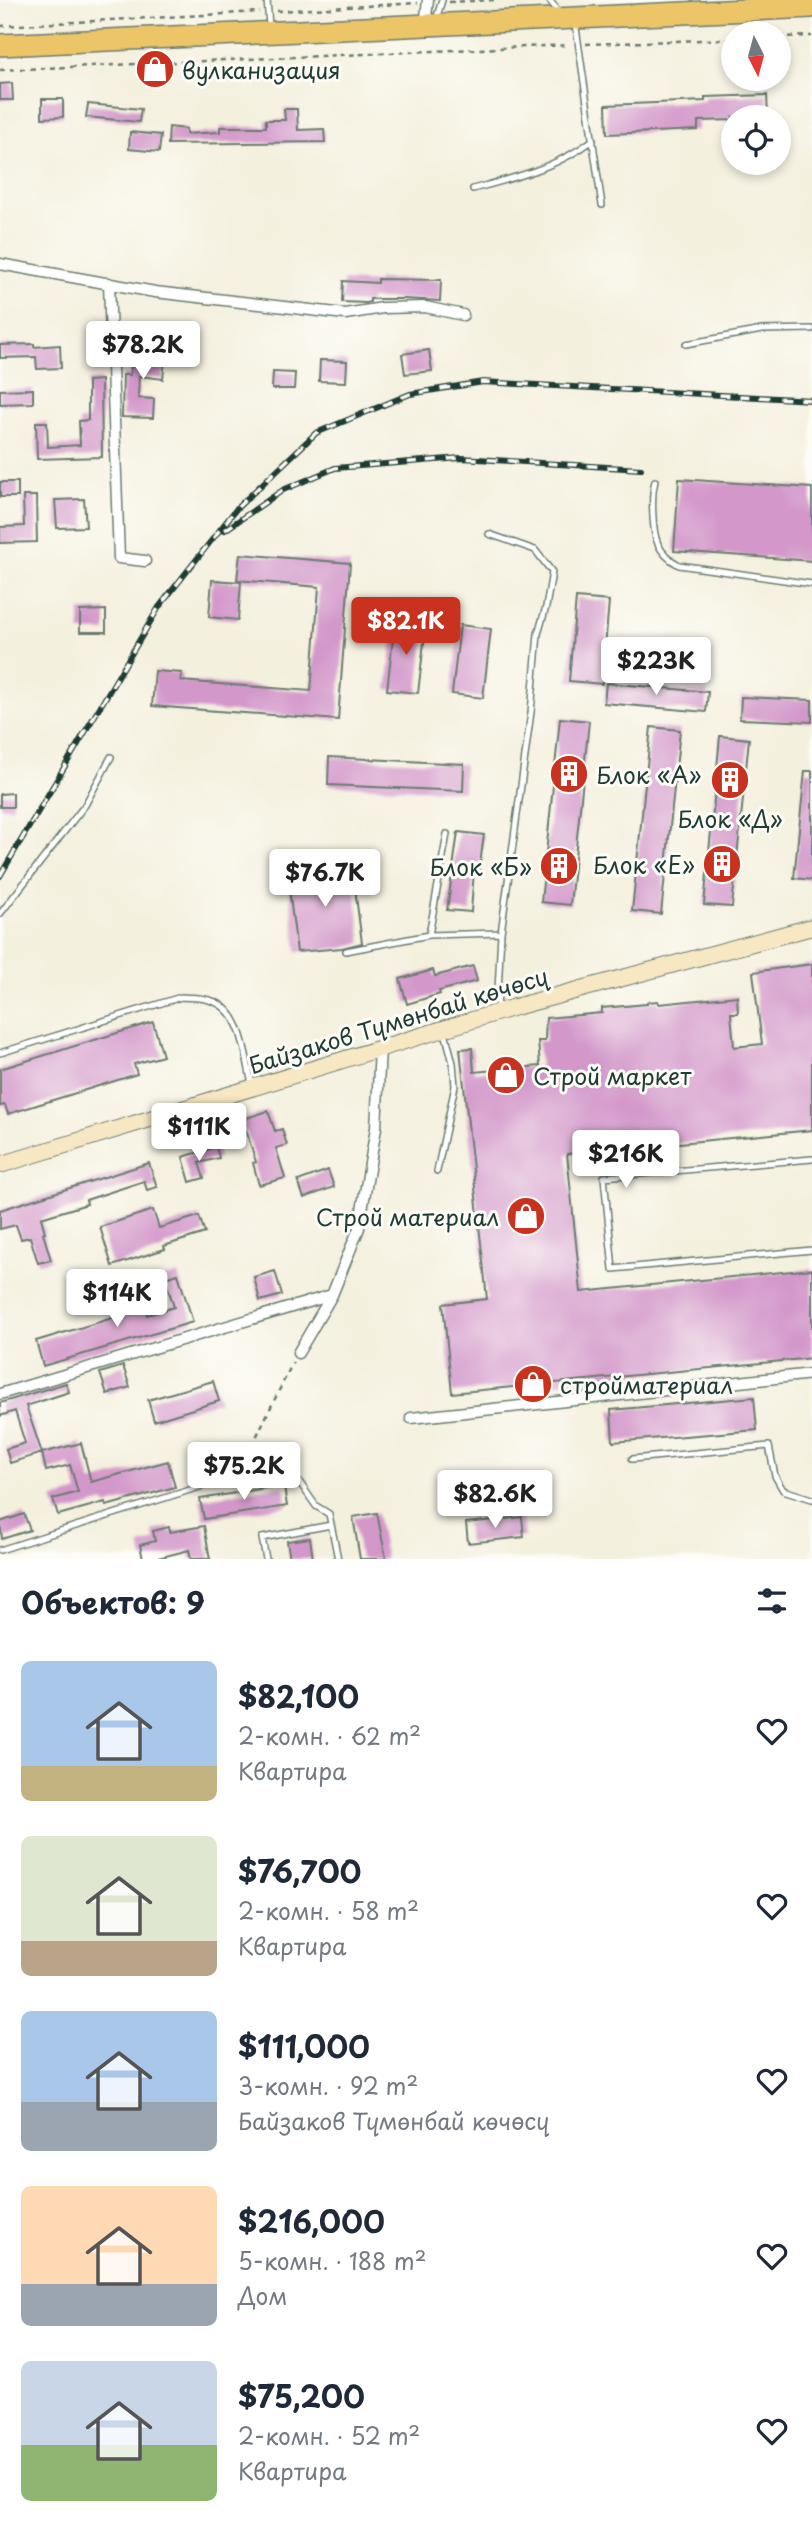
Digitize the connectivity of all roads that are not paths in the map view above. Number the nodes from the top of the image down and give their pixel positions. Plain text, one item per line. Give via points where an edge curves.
1 (267, 0) edge
2 (549, 0) edge
3 (427, 1) edge
4 (442, 1) edge
5 (808, 5) edge
6 (715, 6) edge
7 (570, 18) junction
8 (268, 22) junction
9 (430, 25) junction
10 (0, 45) edge
11 (593, 140) junction
12 (472, 189) dead end
13 (602, 205) dead end
14 (0, 264) edge
15 (109, 283) junction
16 (463, 315) dead end
17 (812, 329) edge
18 (686, 344) dead end
19 (654, 481) dead end
20 (489, 534) dead end
21 (145, 561) dead end
22 (812, 584) edge
23 (111, 757) dead end
24 (447, 834) dead end
25 (0, 914) edge
26 (812, 927) edge
27 (501, 933) junction
28 (429, 935) junction
29 (346, 951) dead end
30 (497, 1013) junction
31 (444, 1029) junction
32 (380, 1048) junction
33 (0, 1053) edge
34 (253, 1087) junction
35 (812, 1160) edge
36 (0, 1165) edge
37 (437, 1171) dead end
38 (812, 1250) edge
39 (332, 1295) junction
40 (298, 1353) road end
41 (812, 1374) edge
42 (0, 1394) edge
43 (411, 1418) dead end
44 (632, 1460) dead end
45 (812, 1499) edge
46 (331, 1525) junction
47 (0, 1550) edge
48 (266, 1559) edge
49 (338, 1559) edge

1 - 8 lane
2 - 7 lane
3 - 9 street
4 - 9 lane
5 - 6 highway
6 - 7 highway
7 - 9 highway
7 - 11 lane via 579,44
8 - 9 highway
8 - 10 highway
11 - 12 lane via 546,168
11 - 13 lane
14 - 15 street
15 - 16 street via 345,314 425,307
15 - 21 street via 119,558
17 - 18 lane via 762,330
19 - 22 lane via 657,543 669,559 679,565
20 - 27 lane via 535,550 552,572 538,634
23 - 25 lane via 85,805
24 - 28 lane
26 - 30 main road, Байзаков Түмөнбай көчөсү
27 - 28 lane
27 - 30 lane
28 - 29 lane
30 - 31 main road, Байзаков Түмөнбай көчөсү
31 - 32 main road, Байзаков Түмөнбай көчөсү
31 - 37 lane via 455,1086
32 - 34 main road, Байзаков Түмөнбай көчөсү
32 - 39 street via 376,1128 359,1228
33 - 34 lane via 181,997 210,1000 226,1009 237,1023
34 - 36 main road, Байзаков Түмөнбай көчөсү
35 - 38 lane via 604,1177 613,1269
39 - 40 street
39 - 42 street
41 - 43 street
44 - 45 lane via 769,1446 783,1490
46 - 47 lane via 329,1514 316,1506 300,1483 228,1478
46 - 48 lane via 262,1538
46 - 49 lane

